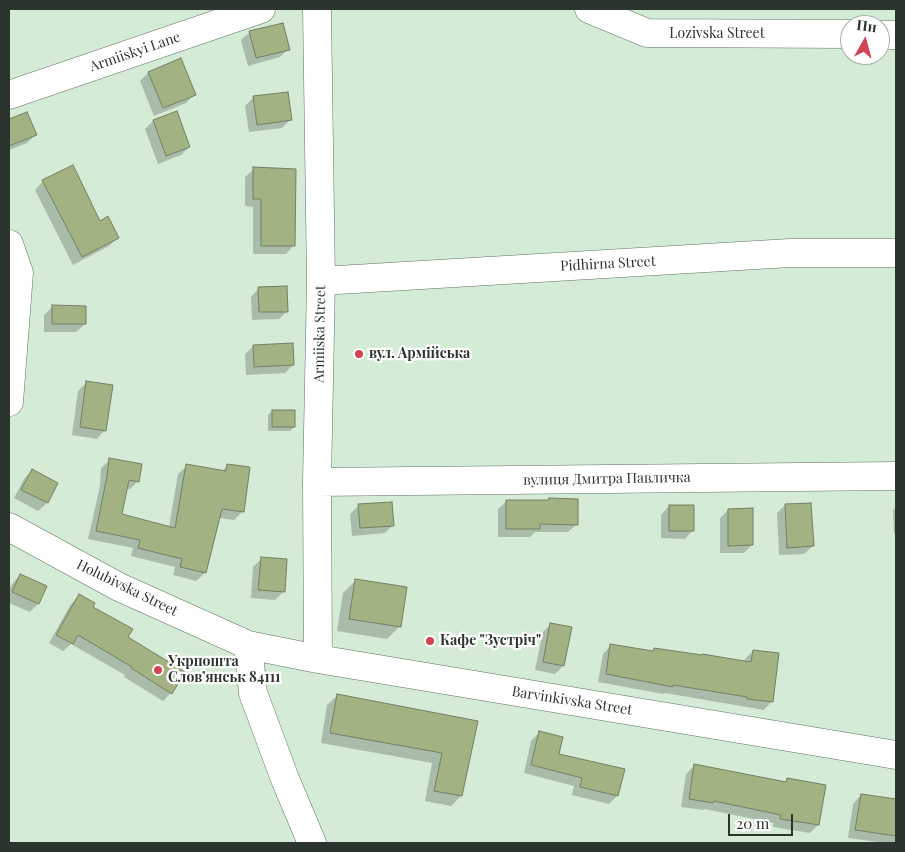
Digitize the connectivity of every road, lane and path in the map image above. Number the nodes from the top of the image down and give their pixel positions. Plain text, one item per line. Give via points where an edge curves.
1 (261, 9) edge
2 (317, 9) edge
3 (588, 9) edge
4 (840, 34) edge
5 (9, 95) edge
6 (9, 244) edge
7 (896, 253) edge
8 (321, 281) junction
9 (9, 402) edge
10 (896, 476) edge
11 (317, 482) junction
12 (9, 527) edge
13 (248, 645) junction
14 (318, 659) junction
15 (896, 755) edge
16 (312, 843) edge

1 - 5 street, Armiiskyi Lane
2 - 8 street, Armiiska Street
3 - 4 street, Lozivska Street via 647,33
6 - 9 street via 19,274
7 - 8 street, Pidhirna Street via 790,253
8 - 11 street, Armiiska Street
10 - 11 street, вулиця Дмитра Павличка
11 - 14 street, Armiiska Street
12 - 13 street, Holubivska Street via 119,587
13 - 14 street, Barvinkivska Street
13 - 16 street via 253,692
14 - 15 street, Barvinkivska Street

